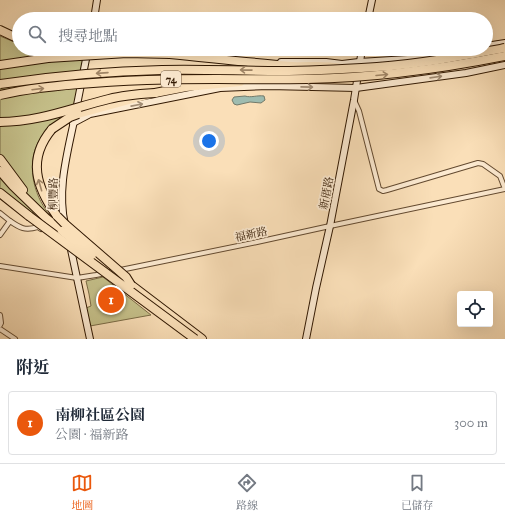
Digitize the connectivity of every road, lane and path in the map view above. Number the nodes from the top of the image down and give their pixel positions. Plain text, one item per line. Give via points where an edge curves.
1 (97, 0) edge
2 (372, 0) edge
3 (95, 12) edge
4 (369, 12) edge
5 (0, 30) edge
6 (12, 36) edge
7 (505, 43) edge
8 (493, 45) edge
9 (505, 48) edge
10 (493, 50) edge
11 (81, 56) edge
12 (87, 56) edge
13 (202, 56) edge
14 (205, 56) edge
15 (360, 56) edge
16 (434, 56) edge
17 (464, 56) edge
18 (505, 56) edge
19 (359, 62) junction
20 (0, 65) edge
21 (505, 65) edge
22 (341, 68) junction
23 (343, 78) junction
24 (0, 84) edge
25 (356, 88) junction
26 (155, 93) junction
27 (0, 95) edge
28 (354, 100) junction
29 (0, 122) edge
30 (73, 124) junction
31 (0, 159) edge
32 (0, 171) edge
33 (505, 189) edge
34 (0, 192) edge
35 (0, 197) edge
36 (36, 207) junction
37 (0, 213) edge
38 (29, 216) junction
39 (10, 221) junction
40 (330, 226) junction
41 (0, 235) edge
42 (71, 250) junction
43 (0, 266) edge
44 (77, 278) junction
45 (131, 285) junction
46 (0, 315) edge
47 (0, 325) edge
48 (0, 329) edge
49 (15, 339) edge
50 (90, 339) edge
51 (195, 339) edge
52 (202, 339) edge
53 (306, 339) edge

1 - 3 street
2 - 4 street
5 - 6 highway
7 - 8 street
9 - 10 highway, 74, bridge
11 - 20 highway, bridge
12 - 30 street, 柳豐路
13 - 22 highway, bridge via 287,66
14 - 19 street via 260,62
15 - 19 street, 新厝路
16 - 19 street
17 - 22 highway, 74, bridge via 402,65
23 -> 18 highway, 74, bridge via 450,67
19 - 25 street, 新厝路
25 -> 21 street
22 -> 24 highway, 74, bridge via 281,71 137,71 41,78
23 - 26 highway, bridge via 207,85
27 -> 23 highway, 74, bridge via 58,86 120,81
25 - 28 street, 新厝路
30 -> 25 street via 90,114 220,88
26 - 29 highway, bridge via 108,99 32,120
45 -> 26 highway, bridge via 126,277 66,225 53,210 40,186 37,166 39,151 47,135 70,117
28 - 33 street via 379,189 387,190 478,164 483,164 500,176
28 - 40 street, 新厝路
30 - 42 street, 柳豐路 via 62,196 63,216
31 - 36 highway
32 - 36 highway
33 - 40 street, 福新路
34 - 38 highway
35 - 38 highway
36 - 45 highway, bridge via 57,227
37 - 39 street
38 - 51 highway, bridge
39 - 41 street
39 - 42 street via 20,227 38,227
40 - 44 street, 福新路
40 - 53 street, 新厝路
42 - 44 street, 柳豐路
43 - 44 street, 福新路
44 - 50 street, 柳豐路
45 - 52 highway
46 - 47 street
48 - 49 street

